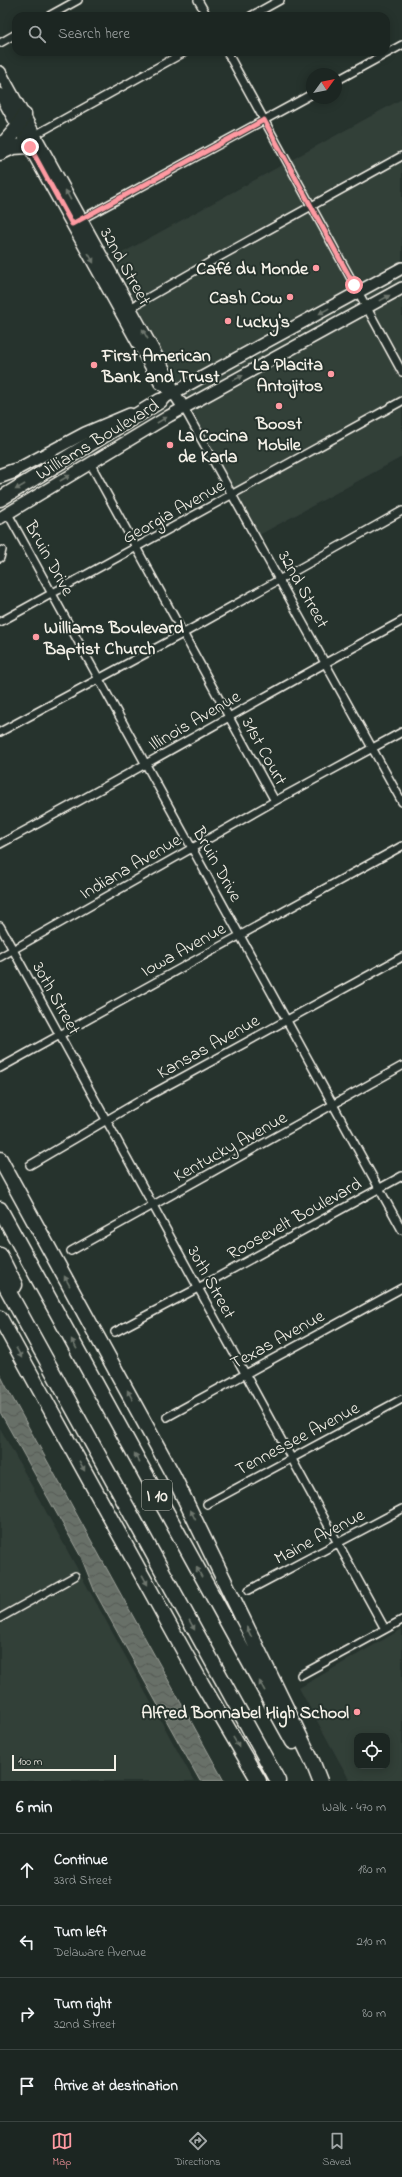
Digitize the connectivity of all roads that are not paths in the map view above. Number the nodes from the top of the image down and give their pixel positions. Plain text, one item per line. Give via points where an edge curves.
1 (78, 0) edge
2 (198, 0) edge
3 (280, 0) edge
4 (56, 12) edge
5 (205, 12) edge
6 (258, 12) edge
7 (12, 36) edge
8 (0, 43) edge
9 (402, 45) edge
10 (390, 52) edge
11 (178, 56) edge
12 (229, 56) edge
13 (382, 56) edge
14 (0, 72) edge
15 (342, 78) edge
16 (0, 94) edge
17 (306, 97) edge
18 (264, 120) junction
19 (21, 121) junction
20 (32, 140) junction
21 (0, 148) edge
22 (0, 153) edge
23 (402, 156) edge
24 (312, 206) junction
25 (77, 222) junction
26 (402, 268) edge
27 (402, 288) edge
28 (116, 292) junction
29 (358, 292) junction
30 (130, 308) junction
31 (367, 308) junction
32 (402, 372) edge
33 (174, 394) junction
34 (402, 400) edge
35 (160, 401) junction
36 (184, 408) junction
37 (90, 463) junction
38 (14, 471) joint
39 (0, 477) edge
40 (233, 495) junction
41 (2, 498) edge
42 (402, 511) edge
43 (4, 515) edge
44 (137, 548) junction
45 (2, 550) dead end
46 (0, 558) edge
47 (280, 580) junction
48 (53, 594) junction
49 (402, 621) edge
50 (0, 622) edge
51 (184, 633) junction
52 (326, 663) junction
53 (100, 678) junction
54 (228, 717) junction
55 (0, 732) edge
56 (402, 732) edge
57 (373, 748) junction
58 (147, 765) junction
59 (275, 801) junction
60 (402, 802) edge
61 (0, 844) edge
62 (402, 846) edge
63 (192, 848) junction
64 (0, 926) edge
65 (240, 935) junction
66 (13, 950) junction
67 (0, 957) edge
68 (402, 957) edge
69 (286, 1020) junction
70 (60, 1036) junction
71 (402, 1066) edge
72 (0, 1068) edge
73 (333, 1105) junction
74 (107, 1120) junction
75 (0, 1159) edge
76 (30, 1165) dead end
77 (402, 1176) edge
78 (379, 1188) junction
79 (154, 1206) junction
80 (0, 1209) edge
81 (402, 1230) edge
82 (71, 1251) dead end
83 (0, 1255) edge
84 (0, 1276) edge
85 (198, 1288) junction
86 (402, 1288) edge
87 (0, 1318) edge
88 (115, 1332) dead end
89 (245, 1373) junction
90 (402, 1399) edge
91 (167, 1417) dead end
92 (292, 1459) junction
93 (207, 1504) dead end
94 (402, 1509) edge
95 (140, 1529) junction
96 (339, 1543) junction
97 (75, 1576) dead end
98 (249, 1590) dead end
99 (0, 1618) edge
100 (402, 1620) edge
101 (385, 1629) junction
102 (301, 1675) dead end
103 (259, 1781) edge
104 (278, 1781) edge
105 (316, 1781) edge
106 (320, 1781) edge

1 - 4 street
2 - 5 street
3 - 6 street
7 - 8 street
9 - 10 street
11 - 20 street
12 - 18 street
13 - 15 street
14 - 19 main road, 32nd Street
16 - 19 main road, 32nd Street
17 - 18 street
18 - 24 street
18 - 25 street
19 - 20 main road, 32nd Street
19 - 21 highway
20 - 22 highway via 26,145
20 - 25 main road, 32nd Street
23 - 24 street
24 - 29 street
24 - 30 street
25 - 28 main road, 32nd Street
26 - 29 main road, Williams Boulevard
31 -> 27 main road, Williams Boulevard
28 - 30 main road, 32nd Street
28 - 33 main road, 32nd Street via 160,383
29 - 31 street
29 -> 33 main road, Williams Boulevard
33 -> 30 main road, 32nd Street via 170,378
31 - 32 street
36 -> 31 main road, Williams Boulevard
33 - 35 main road, Williams Boulevard
33 - 36 main road, 32nd Street
34 - 40 street, Georgia Avenue
35 - 38 main road, Williams Boulevard via 85,433
35 -> 41 highway
37 -> 36 main road, Williams Boulevard
36 - 40 street, 32nd Street
43 -> 37 main road, Williams Boulevard
37 - 44 street, 31st Court
38 - 39 highway
40 - 44 street, Georgia Avenue
40 - 47 street, 32nd Street
42 - 47 street
43 - 48 street, Bruin Drive
44 - 48 street, Georgia Avenue
44 - 51 street, 31st Court
45 - 46 street
47 - 51 street
47 - 52 street, 32nd Street
48 - 50 street, Georgia Avenue
48 - 53 street, Bruin Drive
49 - 52 street, Illinois Avenue
51 - 53 street
51 - 54 street, 31st Court
52 - 54 street, Illinois Avenue
52 - 57 street, 32nd Street
53 - 55 street
53 - 58 street, Bruin Drive
54 - 58 street, Illinois Avenue
54 - 59 street, 31st Court
56 - 57 street, Indiana Avenue
57 - 59 street, Indiana Avenue
57 - 60 street, 32nd Street
58 - 61 street, Illinois Avenue
58 - 63 street, Bruin Drive
59 - 63 street, Indiana Avenue
62 - 65 street, Iowa Avenue
63 - 65 street, Bruin Drive
63 - 66 street, Indiana Avenue
64 - 66 street, 30th Street
65 - 69 street, Bruin Drive
65 - 70 street, Iowa Avenue
66 - 67 street, Indiana Avenue
66 - 70 street, 30th Street
68 - 69 street, Kansas Avenue
69 - 73 street, Bruin Drive
69 - 74 street, Kansas Avenue
70 - 72 street, Iowa Avenue
70 - 74 street, 30th Street
71 - 73 street, Kentucky Avenue
73 - 78 street, Bruin Drive
73 - 79 street, Kentucky Avenue
74 - 76 street, Kansas Avenue
74 - 79 street, 30th Street
106 -> 75 highway via 173,1475
77 - 78 street, Roosevelt Boulevard
78 - 81 street, Bruin Drive
78 - 85 street, Roosevelt Boulevard
79 - 82 street, Kentucky Avenue
79 - 85 street, 30th Street
105 -> 80 highway, I 10
83 - 95 highway
84 - 95 highway, I 10
85 - 88 street, Roosevelt Boulevard
85 - 89 street, 30th Street
86 - 89 street, Texas Avenue
87 -> 103 highway via 202,1684
89 - 91 street, Texas Avenue
89 - 92 street, 30th Street
90 - 92 street, Tennessee Avenue
92 - 93 street, Tennessee Avenue
92 - 96 street, 30th Street
94 - 96 street, Maine Avenue
95 -> 104 highway, I 10
96 - 98 street, Maine Avenue
96 - 101 street, 30th Street
97 - 99 street
100 - 101 street
101 - 102 street

